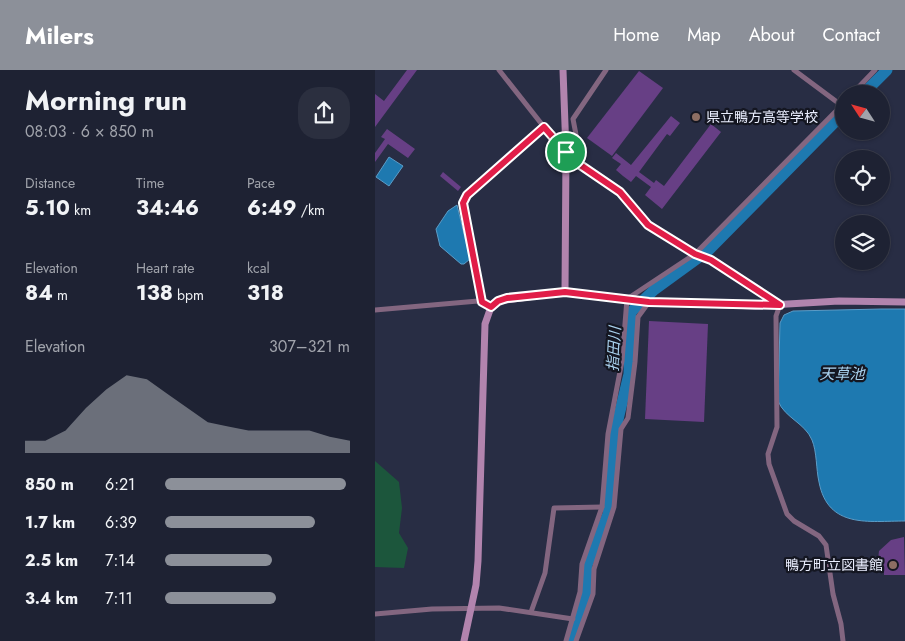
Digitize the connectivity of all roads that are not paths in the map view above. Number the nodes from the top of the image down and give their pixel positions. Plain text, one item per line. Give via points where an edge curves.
1 (499, 70) edge
2 (563, 70) edge
3 (606, 70) edge
4 (794, 70) edge
5 (875, 70) edge
6 (861, 85) edge
7 (835, 98) edge
8 (835, 112) edge
9 (544, 127) junction
10 (566, 152) junction
11 (582, 166) junction
12 (695, 254) junction
13 (565, 292) junction
14 (627, 299) junction
15 (482, 302) junction
16 (649, 302) junction
17 (905, 302) edge
18 (780, 305) junction
19 (491, 307) junction
20 (375, 310) edge
21 (602, 507) junction
22 (471, 609) junction
23 (531, 612) junction
24 (375, 614) edge
25 (573, 619) junction
26 (464, 641) edge
27 (567, 641) edge
28 (576, 641) edge
29 (843, 641) edge

1 - 9 street
2 - 10 street
3 - 11 street via 573,119
4 - 7 street
5 - 6 street
8 - 12 street
9 - 10 street
9 - 15 street via 467,195 463,203
10 - 11 street
10 - 13 street
11 - 12 street via 620,192 648,225
12 - 14 street
12 - 18 street via 711,260
13 - 14 street
13 - 19 street via 507,298
14 - 16 street
14 - 21 street via 621,369 608,434
15 - 19 street
15 - 20 street
16 - 18 street
16 - 28 street via 638,317 627,418 621,429 614,507 594,569 593,594
17 - 18 street via 839,301
18 - 29 street via 776,316 777,427 768,454 769,464 787,514 794,522 819,536 826,545
19 - 22 street via 485,324 478,561
21 - 23 street via 554,508 545,573
21 - 25 street via 582,564 580,592
22 - 23 street
22 - 24 street
22 - 26 street
23 - 25 street
25 - 27 street

